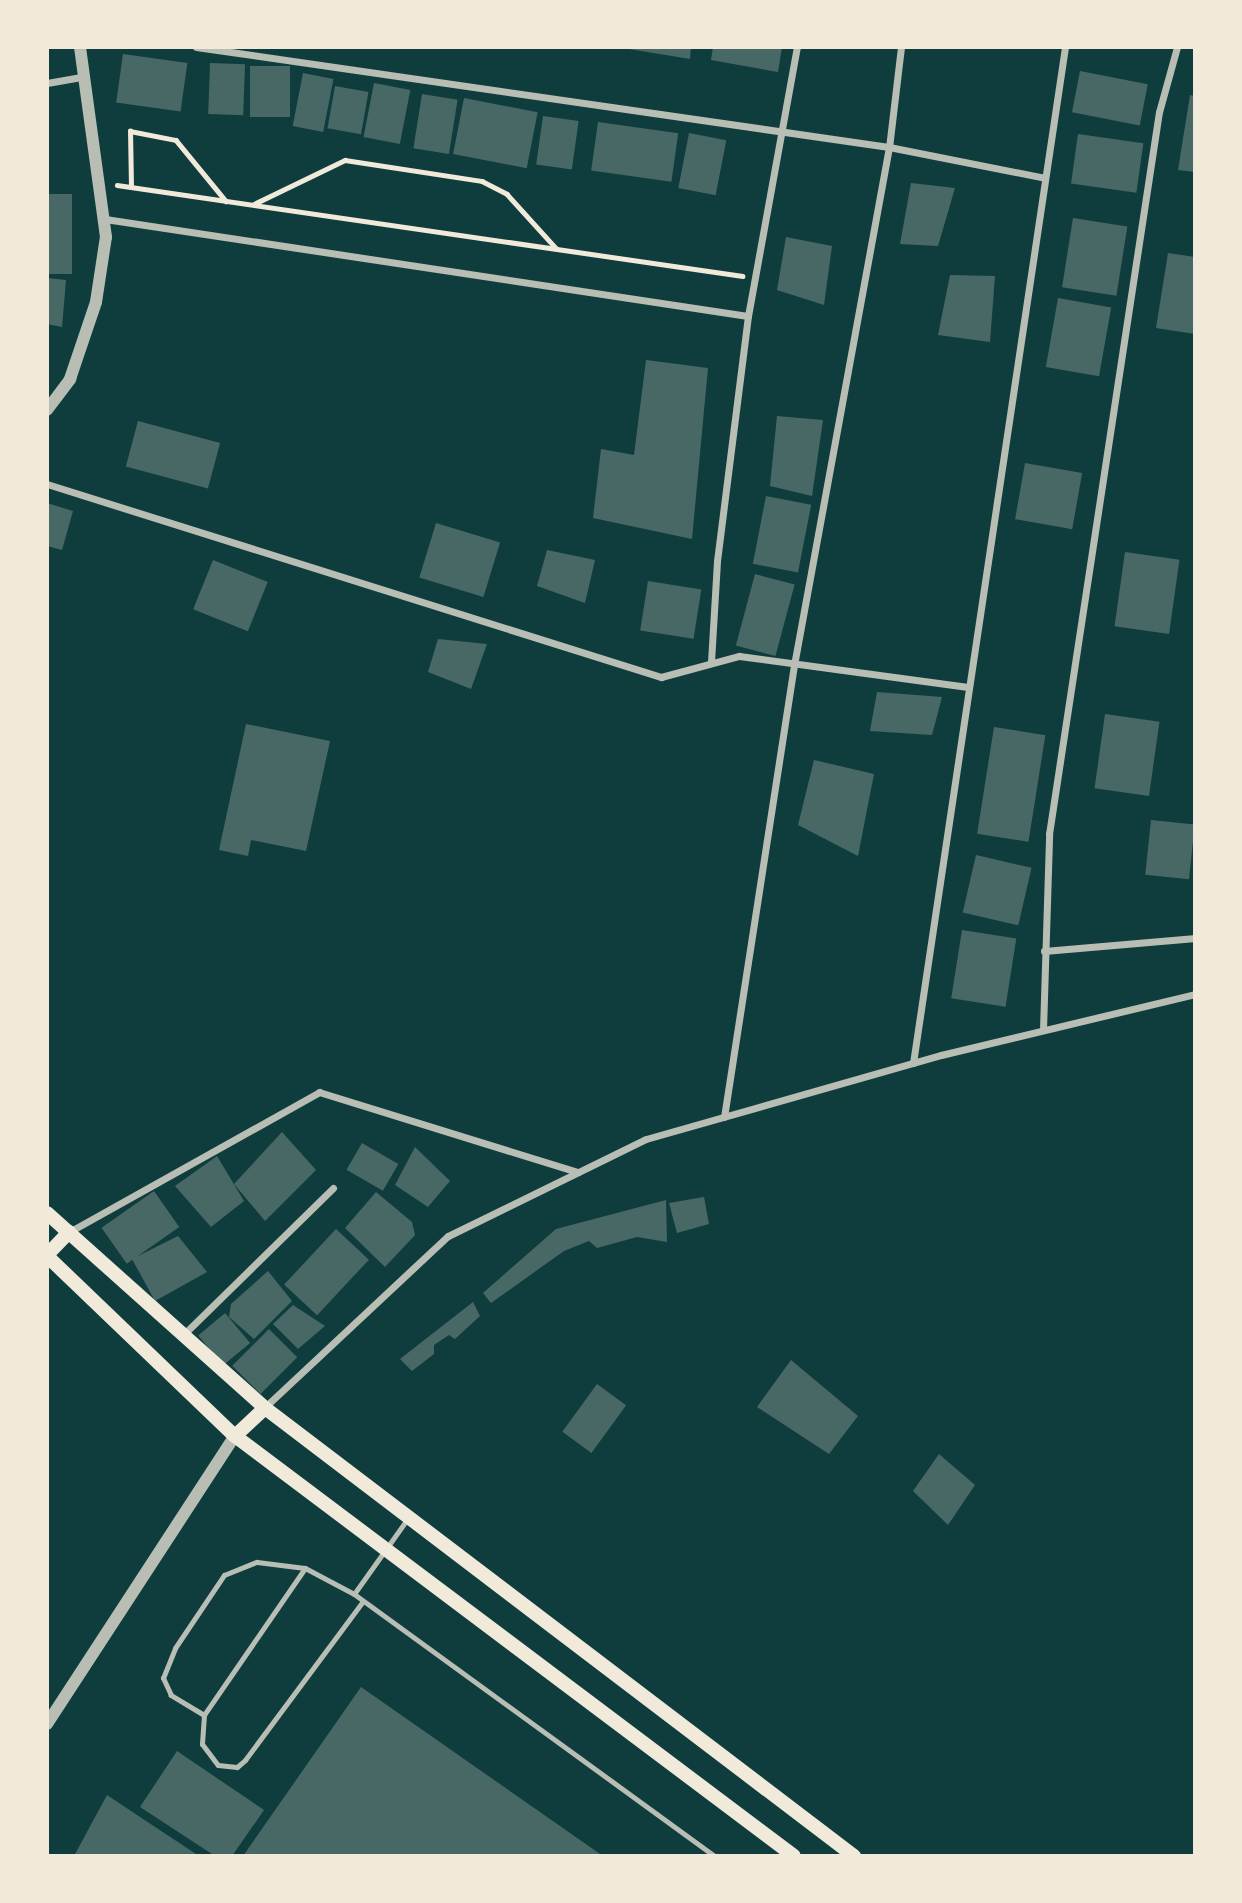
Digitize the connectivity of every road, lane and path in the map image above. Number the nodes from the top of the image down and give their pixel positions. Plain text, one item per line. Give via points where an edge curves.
1 (80, 47) edge
2 (196, 47) edge
3 (797, 47) edge
4 (901, 47) edge
5 (1065, 47) edge
6 (1178, 47) edge
7 (85, 76) junction
8 (47, 83) edge
9 (781, 132) junction
10 (889, 147) junction
11 (1045, 178) junction
12 (102, 183) junction
13 (131, 187) junction
14 (227, 201) junction
15 (252, 205) junction
16 (105, 219) junction
17 (557, 249) junction
18 (755, 278) junction
19 (748, 316) junction
20 (47, 410) edge
21 (47, 485) edge
22 (711, 662) junction
23 (794, 664) junction
24 (968, 687) junction
25 (1195, 938) edge
26 (1044, 951) junction
27 (1195, 994) edge
28 (1043, 1030) junction
29 (913, 1063) junction
30 (724, 1117) junction
31 (579, 1172) junction
32 (333, 1188) dead end
33 (47, 1213) edge
34 (69, 1232) junction
35 (47, 1256) edge
36 (183, 1335) junction
37 (265, 1408) junction
38 (235, 1436) junction
39 (408, 1517) junction
40 (383, 1547) junction
41 (305, 1568) junction
42 (354, 1594) junction
43 (363, 1601) junction
44 (204, 1715) junction
45 (47, 1724) edge
46 (715, 1856) edge
47 (794, 1856) edge
48 (854, 1856) edge

1 - 7 street
2 - 9 street
3 - 9 street
4 - 10 street
5 - 11 street
6 - 26 street via 1159,111 1091,547 1049,834
7 - 8 street
7 - 12 street
9 - 10 street
9 - 18 street
10 - 11 street
10 - 23 street
11 - 24 street
12 - 13 path
12 - 16 street
13 - 14 path
13 - 14 path via 130,131 176,140
14 - 15 path
15 - 17 path
15 - 17 path via 345,160 359,162 482,180 507,194
16 - 19 street
16 - 20 street via 96,302 70,379
17 - 18 path
18 - 19 street
19 - 22 street via 717,561
21 - 22 street via 661,677 689,674
22 - 23 street via 739,656
23 - 24 street
23 - 30 street
24 - 29 street
25 - 26 street
26 - 28 street
27 - 28 street
28 - 29 street
29 - 30 street
30 - 31 street via 646,1139
31 - 34 street via 320,1092
31 - 37 street via 448,1236
32 - 36 street
33 - 34 main road
34 - 35 main road
34 - 36 main road
35 - 38 main road
36 - 37 main road
37 - 38 main road
37 - 39 main road
38 - 40 main road
38 - 45 street
39 - 40 lane
39 - 48 main road
40 - 42 lane
40 - 47 main road
41 - 42 lane
41 - 44 lane
41 - 44 lane via 257,1562 234,1569 196,1615 167,1662 163,1685
42 - 43 lane
43 - 44 lane via 317,1670 237,1767 218,1765 204,1750
43 - 46 lane

